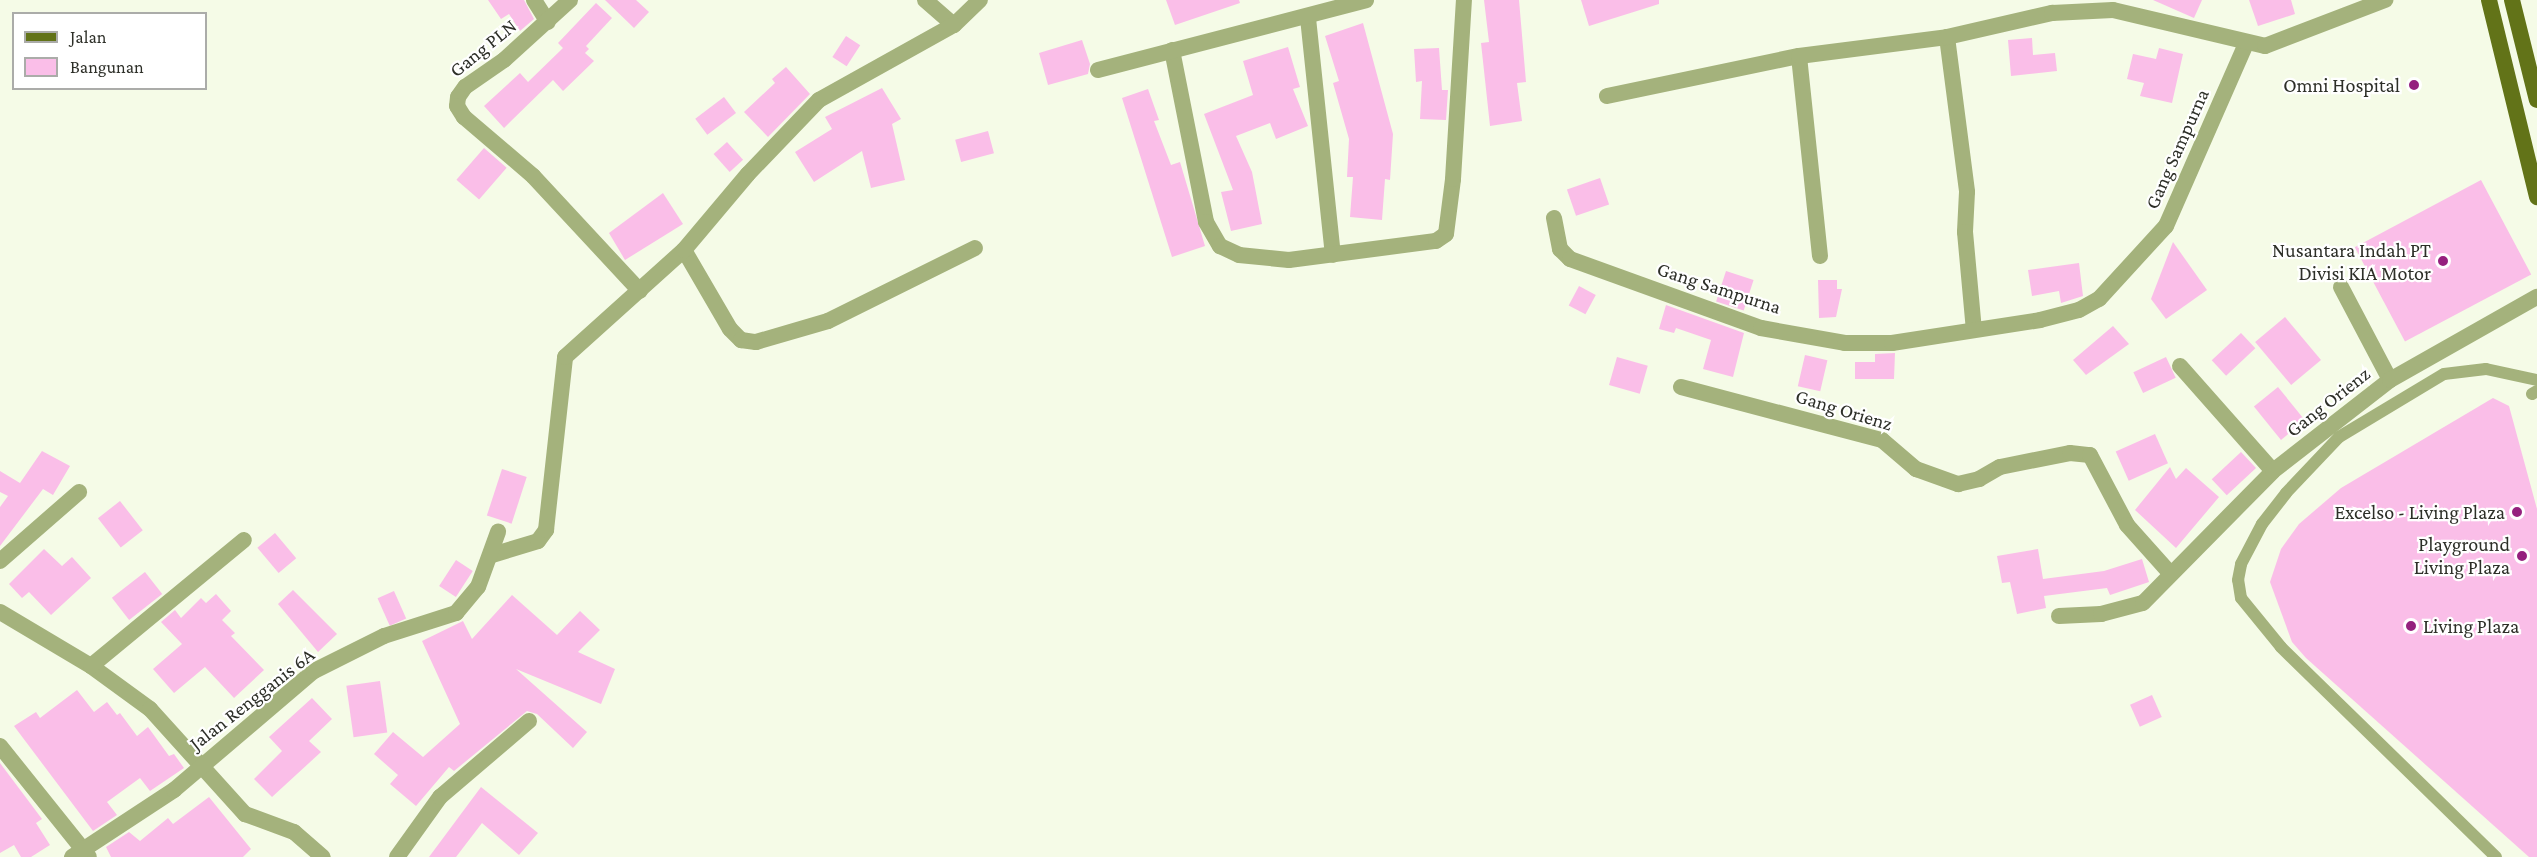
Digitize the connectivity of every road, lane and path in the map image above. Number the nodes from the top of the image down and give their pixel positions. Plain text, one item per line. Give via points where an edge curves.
1 (534, 0) edge
2 (570, 0) edge
3 (925, 0) edge
4 (980, 0) edge
5 (1366, 0) edge
6 (1464, 0) edge
7 (2385, 0) edge
8 (2489, 0) edge
9 (2512, 0) edge
10 (1308, 18) junction
11 (548, 22) junction
12 (954, 25) junction
13 (1947, 37) junction
14 (2246, 44) junction
15 (1172, 50) junction
16 (1799, 56) junction
17 (1098, 70) dead end
18 (1607, 96) dead end
19 (2537, 100) edge
20 (2537, 197) edge
21 (1554, 218) dead end
22 (975, 248) dead end
23 (684, 250) junction
24 (1333, 255) junction
25 (1820, 256) dead end
26 (2341, 287) dead end
27 (640, 291) junction
28 (2537, 297) edge
29 (1974, 330) junction
30 (2180, 366) dead end
31 (2390, 380) junction
32 (2537, 380) edge
33 (1681, 387) dead end
34 (2273, 471) junction
35 (79, 492) dead end
36 (498, 532) dead end
37 (244, 540) dead end
38 (492, 555) junction
39 (0, 561) edge
40 (2169, 572) junction
41 (0, 612) edge
42 (2059, 616) dead end
43 (91, 666) junction
44 (529, 721) dead end
45 (0, 746) edge
46 (200, 768) junction
47 (82, 854) edge
48 (323, 857) edge
49 (397, 857) edge
50 (2496, 857) edge

1 - 11 street, Gang PLN
2 - 11 street
3 - 12 street
4 - 12 street
5 - 10 street
6 - 24 street via 1446,234 1439,240
7 - 14 street via 2265,46
8 - 20 main road
9 - 19 main road
10 - 15 street
10 - 24 street
11 - 27 street, Gang PLN via 458,97 457,106 464,117 533,176
12 - 23 street via 819,100 748,174
13 - 14 street via 2052,13 2113,10
13 - 16 street
13 - 29 street via 1967,192 1965,232
14 - 29 street, Gang Sampurna via 2166,226 2116,282 2099,299 2079,310
15 - 17 street
15 - 24 street via 1206,222 1220,246 1239,255 1289,260
16 - 18 street
16 - 25 street
21 - 29 street, Gang Sampurna via 1560,249 1570,259 1761,328 1845,343 1892,343
22 - 23 street via 828,321 756,342 741,340 730,329
23 - 27 street
26 - 31 street
27 - 38 street via 573,348 561,366 544,535 537,541
28 - 31 street, Gang Orienz
30 - 34 street
31 - 34 street, Gang Orienz
32 - 50 lane via 2486,369 2444,374 2339,437 2262,524 2241,564 2238,580 2241,598 2281,647
33 - 40 street, Gang Orienz via 1882,440 1916,469 1958,484 1979,479 2000,467 2070,453 2090,455 2127,525
34 - 40 street, Gang Orienz
35 - 39 street
36 - 38 street, Jalan Rengganis 6A
37 - 43 street
38 - 46 street, Jalan Rengganis 6A via 478,587 456,614 384,636 314,671
40 - 42 street, Gang Orienz via 2154,596 2130,608
41 - 43 street
43 - 46 street via 150,709
44 - 49 street via 440,797
45 - 47 street
46 - 47 street, Jalan Rengganis 6A
46 - 48 street via 245,814 294,832

